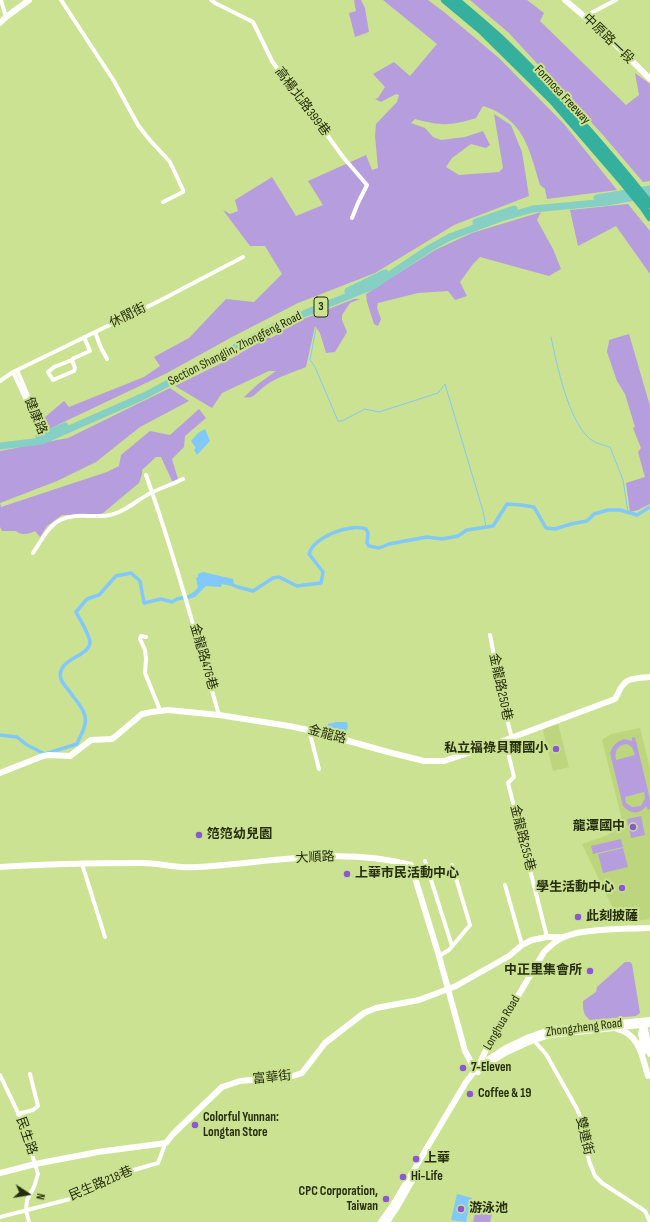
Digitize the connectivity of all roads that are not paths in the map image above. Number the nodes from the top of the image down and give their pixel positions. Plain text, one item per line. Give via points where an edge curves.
1 (1, 0) edge
2 (29, 0) edge
3 (61, 0) edge
4 (211, 0) edge
5 (445, 0) edge
6 (456, 0) edge
7 (565, 0) edge
8 (616, 0) edge
9 (0, 13) edge
10 (585, 16) junction
11 (6, 17) junction
12 (0, 23) edge
13 (650, 79) edge
14 (626, 180) junction
15 (650, 189) edge
16 (650, 194) edge
17 (163, 202) dead end
18 (647, 206) edge
19 (352, 218) dead end
20 (650, 218) edge
21 (243, 257) dead end
22 (95, 332) junction
23 (84, 337) junction
24 (107, 359) dead end
25 (72, 360) junction
26 (17, 370) junction
27 (13, 372) junction
28 (0, 381) edge
29 (44, 437) junction
30 (0, 442) edge
31 (0, 446) edge
32 (146, 475) dead end
33 (183, 479) dead end
34 (152, 492) junction
35 (33, 553) dead end
36 (490, 636) dead end
37 (146, 637) dead end
38 (650, 677) edge
39 (160, 710) junction
40 (219, 715) junction
41 (309, 730) junction
42 (512, 738) junction
43 (505, 740) junction
44 (319, 769) dead end
45 (0, 773) edge
46 (425, 861) dead end
47 (82, 864) junction
48 (452, 865) dead end
49 (0, 867) edge
50 (505, 885) dead end
51 (650, 928) edge
52 (105, 937) dead end
53 (547, 937) junction
54 (564, 937) junction
55 (452, 946) junction
56 (522, 946) junction
57 (439, 956) junction
58 (447, 989) junction
59 (650, 1020) edge
60 (647, 1024) edge
61 (610, 1028) junction
62 (533, 1038) junction
63 (650, 1054) edge
64 (479, 1068) junction
65 (30, 1074) dead end
66 (0, 1075) edge
67 (649, 1078) edge
68 (18, 1114) junction
69 (164, 1144) junction
70 (35, 1164) junction
71 (0, 1173) edge
72 (26, 1211) junction
73 (0, 1217) edge
74 (29, 1222) edge
75 (381, 1222) edge
76 (387, 1222) edge
77 (650, 1222) edge

1 - 11 street
2 - 11 street
3 - 17 street via 114,82 138,125 170,162 183,192
4 - 19 street, 高楊北路399巷 via 253,22 272,62 367,185
5 - 14 highway, Formosa Freeway via 481,30 553,101
6 - 14 highway, Formosa Freeway via 501,39 549,87 591,133
7 - 10 street, 中原路一段
8 - 10 street
9 - 11 street
10 - 13 street, 中原路一段
11 - 12 street
14 - 18 highway, Formosa Freeway
15 - 29 main road, Section Shanglin, Zhongfeng Road / 3 via 600,198 534,204 503,212 461,228 369,282 294,312 140,393
16 - 29 main road, Section Shanglin, Zhongfeng Road / 3 via 608,202 533,208 450,237 372,286 281,323 144,396
18 - 20 highway, Formosa Freeway
21 - 22 street, 休閒街
22 - 23 street, 休閒街
22 - 24 street
23 - 25 street via 90,351
23 - 26 street, 休閒街
25 - 25 street via 48,372 53,380 74,371
26 - 27 street, 休閒街
26 - 29 street, 健康路
27 - 28 street, 休閒街
27 - 29 street, 健康路
29 - 30 main road, Section Shanglin, Zhongfeng Road / 3
29 - 31 main road, Section Shanglin, Zhongfeng Road / 3 via 28,443
32 - 34 street, 金龍路476巷
33 - 34 street
34 - 35 street via 118,513 103,517 67,516 55,522
34 - 40 street, 金龍路476巷 via 186,597
36 - 42 street, 金龍路250巷
37 - 39 street via 141,636 140,639 145,650 144,670
38 - 42 street, 金龍路 via 629,680 615,699
39 - 40 street, 金龍路
39 - 45 street, 金龍路 via 142,714 112,739 91,740 70,756 43,756
40 - 41 street, 金龍路
41 - 43 street, 金龍路 via 388,752 436,762
41 - 44 street
42 - 43 street, 金龍路
43 - 53 street, 金龍路255巷 via 514,777 508,783
46 - 55 street
47 - 49 street, 大順路
47 - 52 street
47 - 57 street, 大順路 via 144,863 196,868 256,861 344,856 394,860 411,865
48 - 55 street via 470,926
50 - 56 street
51 - 54 street, Longhua Road via 589,932
53 - 54 street, 富華街
53 - 56 street, 富華街 via 532,940
54 - 64 street, Longhua Road via 550,946 539,960 486,1050
55 - 57 street
56 - 58 street, 富華街 via 509,956
57 - 58 street, 大順路
58 - 64 street, 大順路 via 465,1051 472,1064
58 - 69 street, 富華街 via 419,1000 376,1008 364,1013 325,1043 299,1074 240,1081 222,1087
59 - 62 street, Zhongzheng Road via 561,1028
60 - 61 street, Zhongzheng Road
60 - 63 street
60 - 67 street via 641,1033
61 - 62 street, Zhongzheng Road
61 - 67 street via 620,1029 635,1040
62 - 64 street, Zhongzheng Road
62 - 77 street, 雙連街 via 546,1054 577,1110 595,1176 645,1211
64 - 75 street via 466,1082 394,1205
64 - 76 street
65 - 68 street via 38,1106
66 - 68 street, 民生路
68 - 70 street, 民生路
69 - 70 street via 98,1152
69 - 72 street, 民生路218巷 via 158,1163 113,1176 70,1199
70 - 71 street
70 - 72 street, 民生路 via 38,1174 27,1200
72 - 73 street
72 - 74 street

